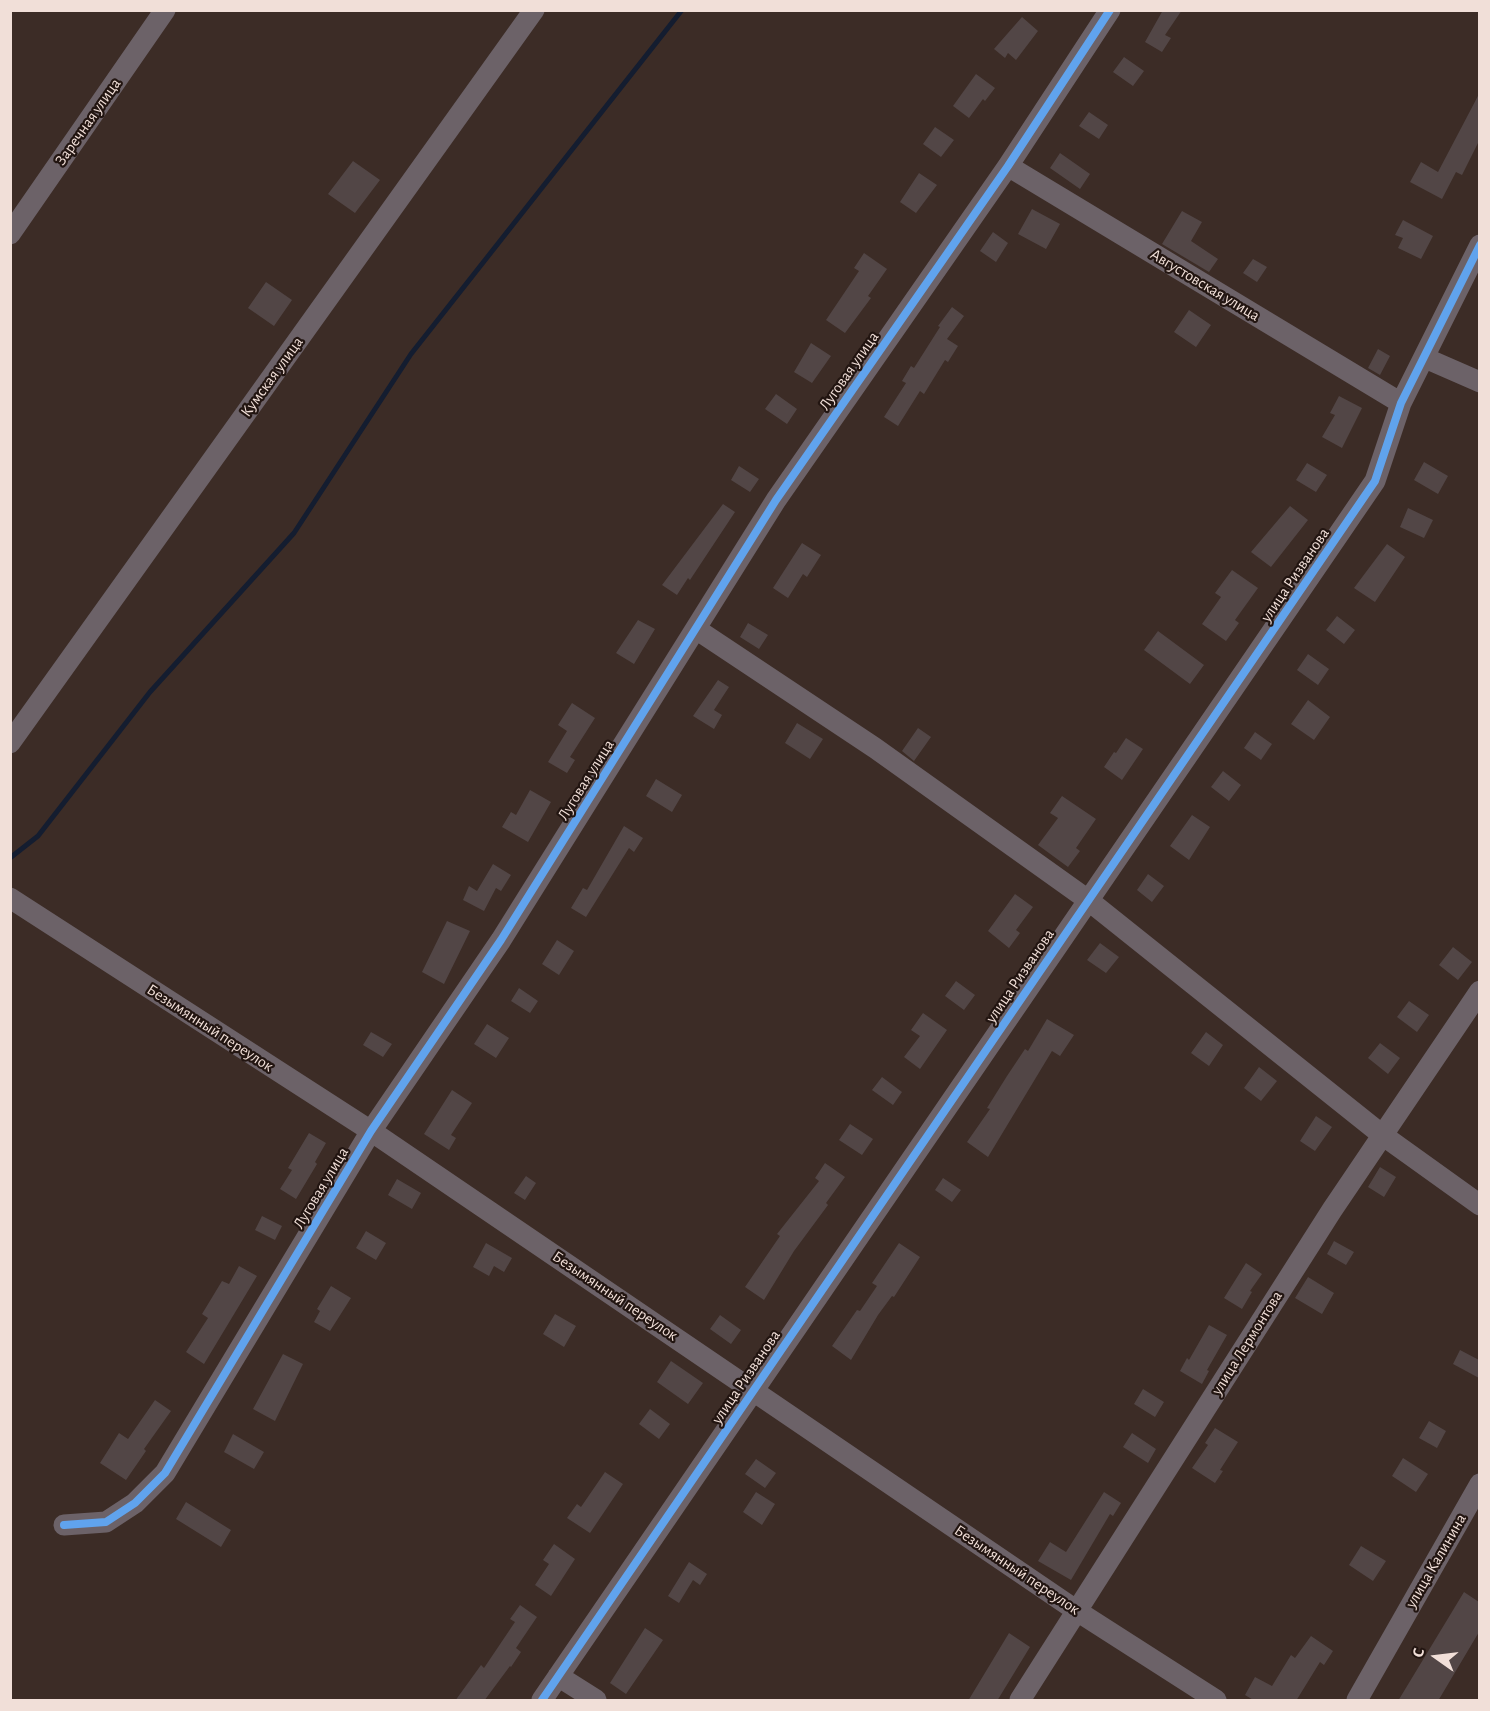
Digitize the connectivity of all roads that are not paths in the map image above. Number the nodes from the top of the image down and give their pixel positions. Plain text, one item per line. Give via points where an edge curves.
1 (165, 10) edge
2 (534, 10) edge
3 (1110, 10) edge
4 (1008, 166) junction
5 (10, 234) edge
6 (1479, 245) edge
7 (1425, 358) junction
8 (1479, 382) edge
9 (1401, 403) junction
10 (696, 629) junction
11 (10, 743) edge
12 (10, 898) edge
13 (1088, 900) junction
14 (1479, 991) edge
15 (371, 1131) junction
16 (1382, 1134) junction
17 (1479, 1205) edge
18 (753, 1390) junction
19 (1479, 1484) edge
20 (64, 1525) dead end
21 (1077, 1611) junction
22 (558, 1676) junction
23 (542, 1701) edge
24 (596, 1701) edge
25 (1020, 1701) edge
26 (1216, 1701) edge
27 (1357, 1701) edge

1 - 5 street, Заречная улица
2 - 11 street, Кумская улица
3 - 4 street, Луговая улица
4 - 9 street, Августовская улица
4 - 10 street, Луговая улица via 776,500
6 - 7 street, улица Ризванова
7 - 8 street
7 - 9 street, улица Ризванова
9 - 13 street, улица Ризванова via 1375,481
10 - 13 street via 875,748
10 - 15 street, Луговая улица via 501,940
12 - 15 street, Безымянный переулок
13 - 16 street
13 - 18 street, улица Ризванова
14 - 16 street, улица Лермонтова
15 - 18 street, Безымянный переулок
15 - 20 street, Луговая улица via 165,1473 135,1503 106,1522
16 - 17 street
16 - 21 street, улица Лермонтова
18 - 21 street, Безымянный переулок
18 - 22 street, улица Ризванова
19 - 27 street, улица Калинина
21 - 25 street, улица Лермонтова
21 - 26 street, Безымянный переулок
22 - 23 street, улица Ризванова
22 - 24 street

